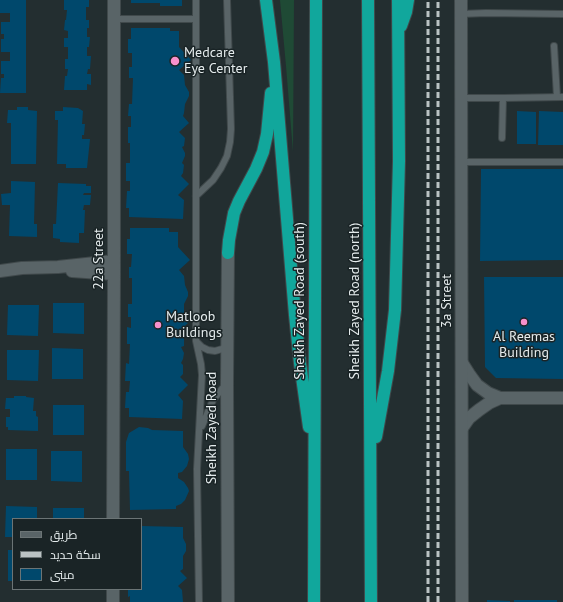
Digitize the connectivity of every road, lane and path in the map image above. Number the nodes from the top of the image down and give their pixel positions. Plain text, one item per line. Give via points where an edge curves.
1 (114, 0) edge
2 (196, 0) edge
3 (227, 0) edge
4 (266, 0) edge
5 (316, 0) edge
6 (368, 0) edge
7 (398, 0) edge
8 (408, 0) edge
9 (461, 0) edge
10 (461, 14) junction
11 (563, 14) edge
12 (114, 19) junction
13 (196, 19) junction
14 (398, 37) junction
15 (554, 46) dead end
16 (274, 62) junction
17 (560, 97) edge
18 (461, 98) junction
19 (503, 98) junction
20 (502, 138) dead end
21 (462, 162) junction
22 (563, 162) edge
23 (196, 196) junction
24 (228, 253) joint
25 (114, 261) junction
26 (0, 264) edge
27 (58, 267) junction
28 (22, 268) junction
29 (0, 271) edge
30 (114, 274) junction
31 (196, 340) junction
32 (227, 345) junction
33 (462, 363) junction
34 (227, 383) junction
35 (500, 398) junction
36 (563, 398) edge
37 (462, 428) junction
38 (199, 432) junction
39 (370, 460) junction
40 (314, 461) junction
41 (113, 518) edge
42 (113, 590) edge
43 (113, 602) edge
44 (199, 602) edge
45 (228, 602) edge
46 (314, 602) edge
47 (371, 602) edge
48 (462, 602) edge

1 - 12 street, 22a Street
2 - 13 lane
3 - 23 lane via 230,142 221,168 213,180
4 - 16 highway
5 - 40 highway, Sheikh Zayed Road (south)
6 - 39 highway, Sheikh Zayed Road (north)
7 - 14 highway
8 - 14 highway
9 - 10 street, 3a Street
10 - 11 lane
10 - 18 street, 3a Street
12 - 13 lane
12 - 25 street, 22a Street
13 - 23 lane
14 - 39 highway via 399,161 395,310 383,401
15 - 17 lane
16 - 24 highway via 266,143 260,161 234,213
16 - 40 highway via 295,315
17 - 19 lane
18 - 19 lane
18 - 21 street, 3a Street
19 - 20 lane
21 - 22 lane
21 - 33 street, 3a Street
23 - 31 lane
24 - 32 street, Sheikh Zayed Road
25 - 27 street
25 - 30 street, 22a Street
26 - 28 street
27 - 28 street
27 - 30 street
28 - 29 street
30 - 41 street, 22a Street
31 - 32 lane via 208,350 215,351
31 - 38 lane via 202,375
32 - 34 street, Sheikh Zayed Road
33 - 35 street via 477,384
33 - 37 street, 3a Street
34 - 38 lane via 213,400
34 - 45 street, Sheikh Zayed Road
35 - 36 street
35 - 37 street via 479,410
37 - 48 street, 3a Street
38 - 44 lane
39 - 47 highway, Sheikh Zayed Road (north)
40 - 46 highway, Sheikh Zayed Road (south)
42 - 43 street

